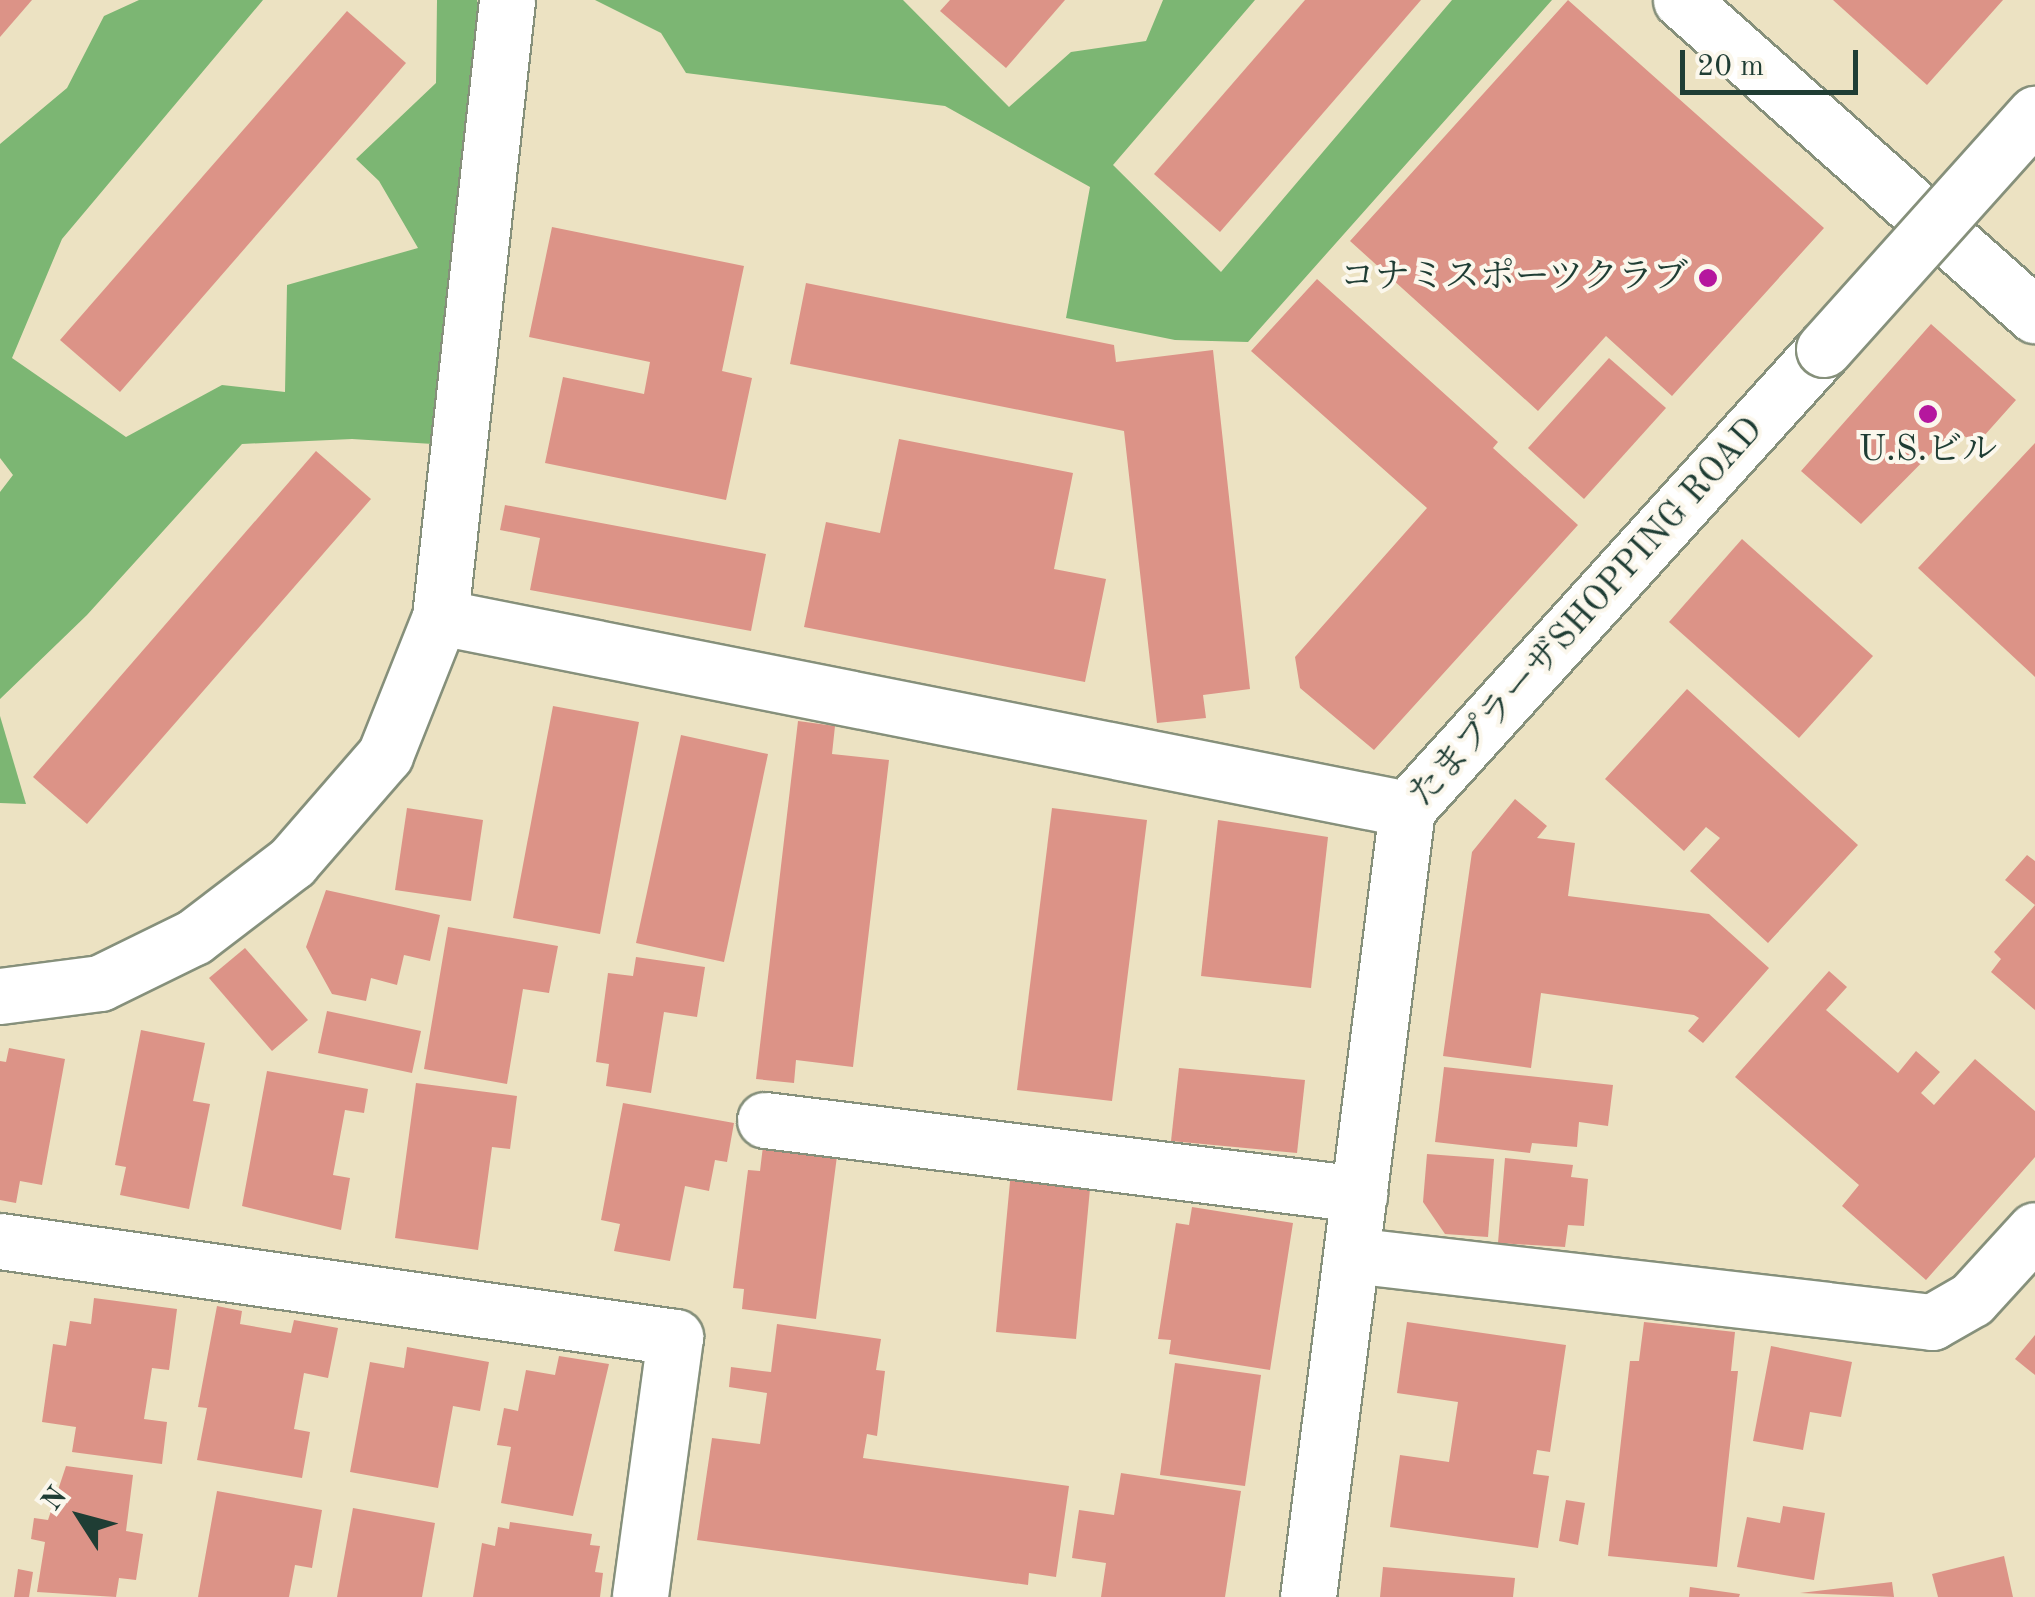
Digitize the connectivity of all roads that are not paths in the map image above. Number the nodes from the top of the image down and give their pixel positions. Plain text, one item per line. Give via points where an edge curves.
1 (506, 0) edge
2 (1682, 0) edge
3 (2035, 114) edge
4 (2035, 316) edge
5 (440, 616) junction
6 (1408, 808) junction
7 (0, 996) edge
8 (764, 1120) dead end
9 (1359, 1194) junction
10 (2035, 1230) edge
11 (0, 1242) edge
12 (1352, 1254) junction
13 (640, 1597) edge
14 (1308, 1597) edge

1 - 5 street
2 - 4 street
3 - 6 street, たまプラーザSHOPPING ROAD, bridge
5 - 6 street
5 - 7 street via 385,755 292,862 194,937 100,982
6 - 9 street, たまプラーザSHOPPING ROAD
8 - 9 street
9 - 12 street, たまプラーザSHOPPING ROAD
10 - 12 street via 1972,1299 1932,1322
11 - 13 street via 675,1337
12 - 14 street, たまプラーザSHOPPING ROAD

